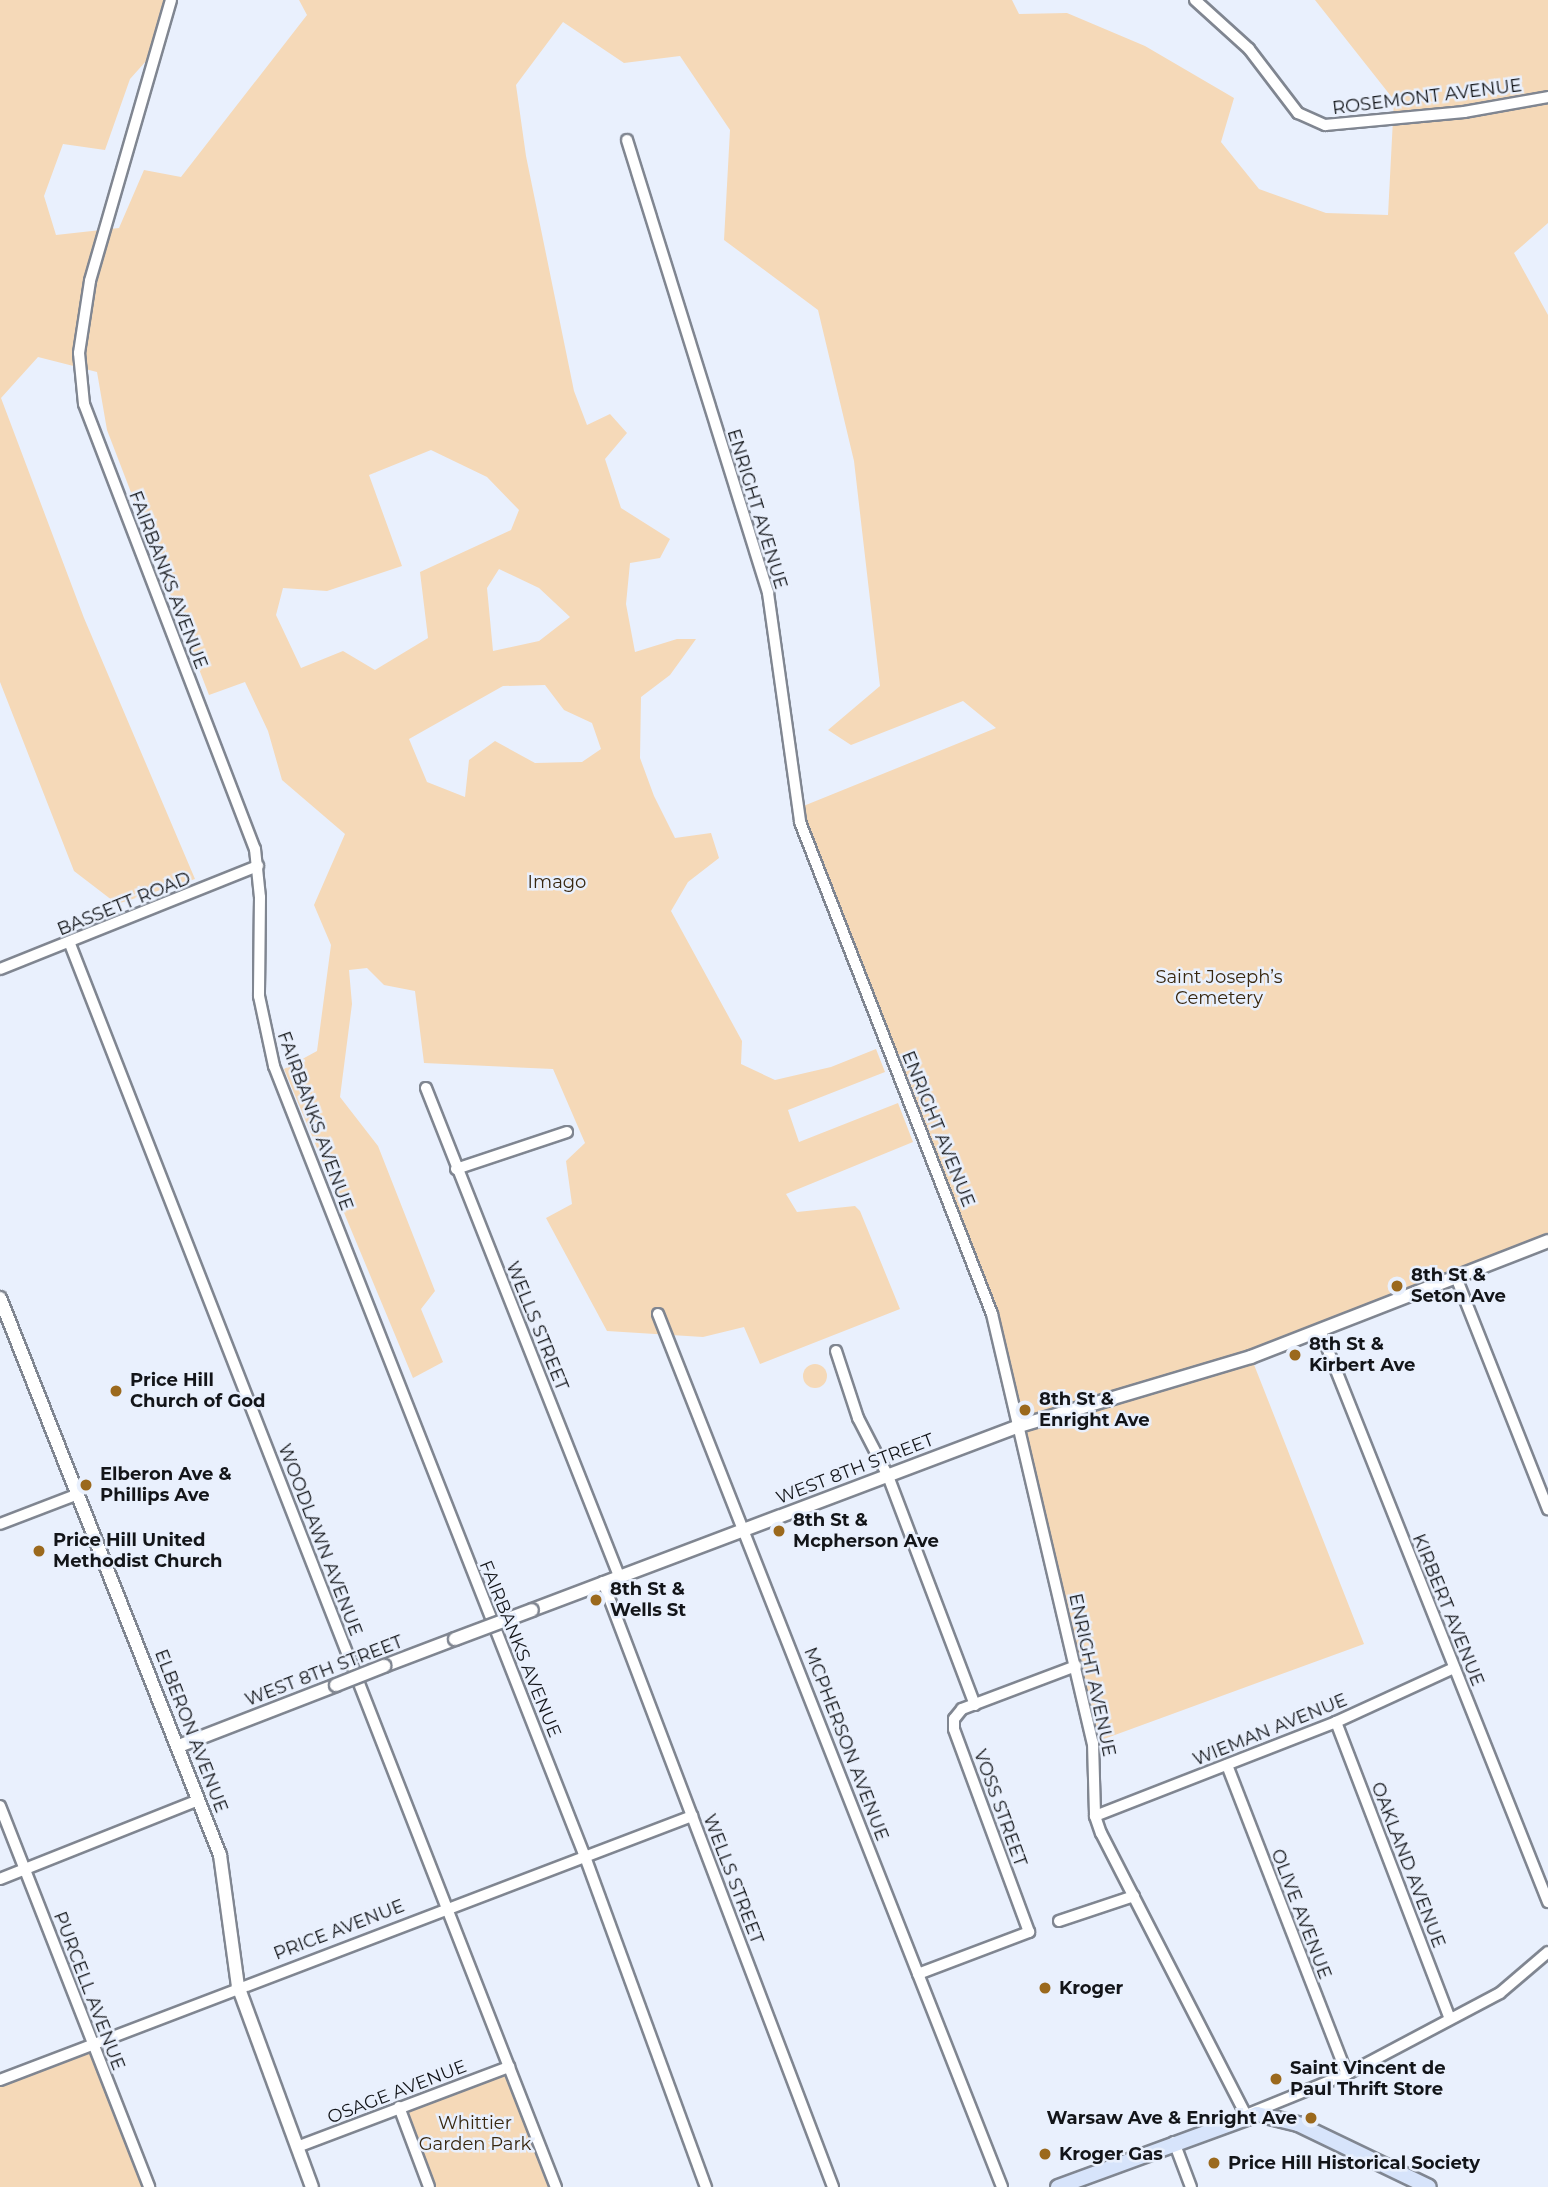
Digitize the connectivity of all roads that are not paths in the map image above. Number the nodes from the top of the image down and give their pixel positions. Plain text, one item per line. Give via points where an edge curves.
1 (171, 0) edge
2 (1195, 0) edge
3 (1548, 97) edge
4 (626, 140) dead end
5 (258, 866) junction
6 (70, 944) junction
7 (0, 970) edge
8 (426, 1088) dead end
9 (567, 1132) dead end
10 (456, 1169) junction
11 (1548, 1241) edge
12 (1456, 1278) junction
13 (0, 1298) edge
14 (659, 1314) dead end
15 (1320, 1330) junction
16 (836, 1351) dead end
17 (1019, 1426) junction
18 (888, 1476) junction
19 (78, 1494) junction
20 (1548, 1509) edge
21 (0, 1524) edge
22 (745, 1529) junction
23 (619, 1576) junction
24 (603, 1582) junction
25 (1076, 1667) junction
26 (1454, 1668) junction
27 (975, 1705) junction
28 (1336, 1722) junction
29 (179, 1746) junction
30 (1227, 1765) junction
31 (199, 1800) junction
32 (0, 1806) edge
33 (692, 1816) junction
34 (1095, 1816) junction
35 (584, 1854) junction
36 (25, 1869) junction
37 (0, 1879) edge
38 (1134, 1896) junction
39 (1548, 1902) edge
40 (447, 1906) junction
41 (1059, 1922) dead end
42 (1548, 1952) edge
43 (918, 1974) junction
44 (238, 1986) junction
45 (1450, 2019) junction
46 (93, 2044) junction
47 (509, 2067) junction
48 (1347, 2074) junction
49 (0, 2080) edge
50 (399, 2107) junction
51 (1246, 2115) junction
52 (1174, 2142) junction
53 (297, 2147) junction
54 (149, 2187) edge
55 (312, 2187) edge
56 (429, 2187) edge
57 (556, 2187) edge
58 (706, 2187) edge
59 (833, 2187) edge
60 (1002, 2187) edge
61 (1058, 2187) edge
62 (1191, 2187) edge
63 (1429, 2187) edge

1 - 5 street, FAIRBANKS AVENUE via 90,281 80,334 81,386 89,422 248,827
2 - 3 street, ROSEMONT AVENUE via 1243,42 1298,114 1325,125 1464,112
4 - 17 street, ENRIGHT AVENUE via 768,593 800,822 985,1293
5 - 6 street, BASSETT ROAD
5 - 35 street, FAIRBANKS AVENUE via 259,996 274,1066
6 - 7 street, BASSETT ROAD
6 - 40 street, WOODLAWN AVENUE
8 - 10 street, WELLS STREET
9 - 10 street
10 - 23 street, WELLS STREET
11 - 12 street, WEST 8TH STREET
12 - 15 street, WEST 8TH STREET
12 - 20 street
13 - 19 street, ELBERON AVENUE
14 - 22 street, MCPHERSON AVENUE
15 - 17 street, WEST 8TH STREET via 1251,1357
15 - 26 street, KIRBERT AVENUE
16 - 18 street via 858,1418
17 - 18 street, WEST 8TH STREET
17 - 25 street, ENRIGHT AVENUE
18 - 22 street, WEST 8TH STREET
18 - 27 street
19 - 21 street
19 - 29 street, ELBERON AVENUE
22 - 23 street, WEST 8TH STREET
22 - 43 street, MCPHERSON AVENUE
23 - 24 street, WEST 8TH STREET
24 - 29 street, WEST 8TH STREET, bridge
24 - 33 street, WELLS STREET
25 - 27 street
25 - 34 street, ENRIGHT AVENUE via 1093,1743
26 - 28 street, WIEMAN AVENUE
26 - 39 street, KIRBERT AVENUE
27 - 43 street, VOSS STREET via 956,1714 954,1729 1029,1931
28 - 30 street, WIEMAN AVENUE
28 - 45 street, OAKLAND AVENUE
29 - 31 street, ELBERON AVENUE
30 - 34 street, WIEMAN AVENUE
30 - 48 street, OLIVE AVENUE
31 - 36 street
31 - 44 street, ELBERON AVENUE via 224,1868
32 - 36 street, PURCELL AVENUE
33 - 35 street, PRICE AVENUE
33 - 59 street, WELLS STREET
34 - 38 street, ENRIGHT AVENUE
35 - 40 street, PRICE AVENUE
35 - 58 street, FAIRBANKS AVENUE
36 - 37 street
36 - 46 street, PURCELL AVENUE
38 - 41 street
38 - 51 street, ENRIGHT AVENUE
40 - 44 street, PRICE AVENUE
40 - 47 street, WOODLAWN AVENUE
42 - 45 street via 1500,1993
43 - 60 street, MCPHERSON AVENUE
44 - 46 street, PRICE AVENUE
44 - 53 street, ELBERON AVENUE
45 - 48 street
46 - 49 street, PRICE AVENUE
46 - 54 street, PURCELL AVENUE
47 - 50 street, OSAGE AVENUE
47 - 57 street, WOODLAWN AVENUE
48 - 51 street
50 - 53 street, OSAGE AVENUE
50 - 56 street
51 - 52 main road
51 - 63 main road via 1298,2124
52 - 61 main road
52 - 62 street
53 - 55 street, ELBERON AVENUE

